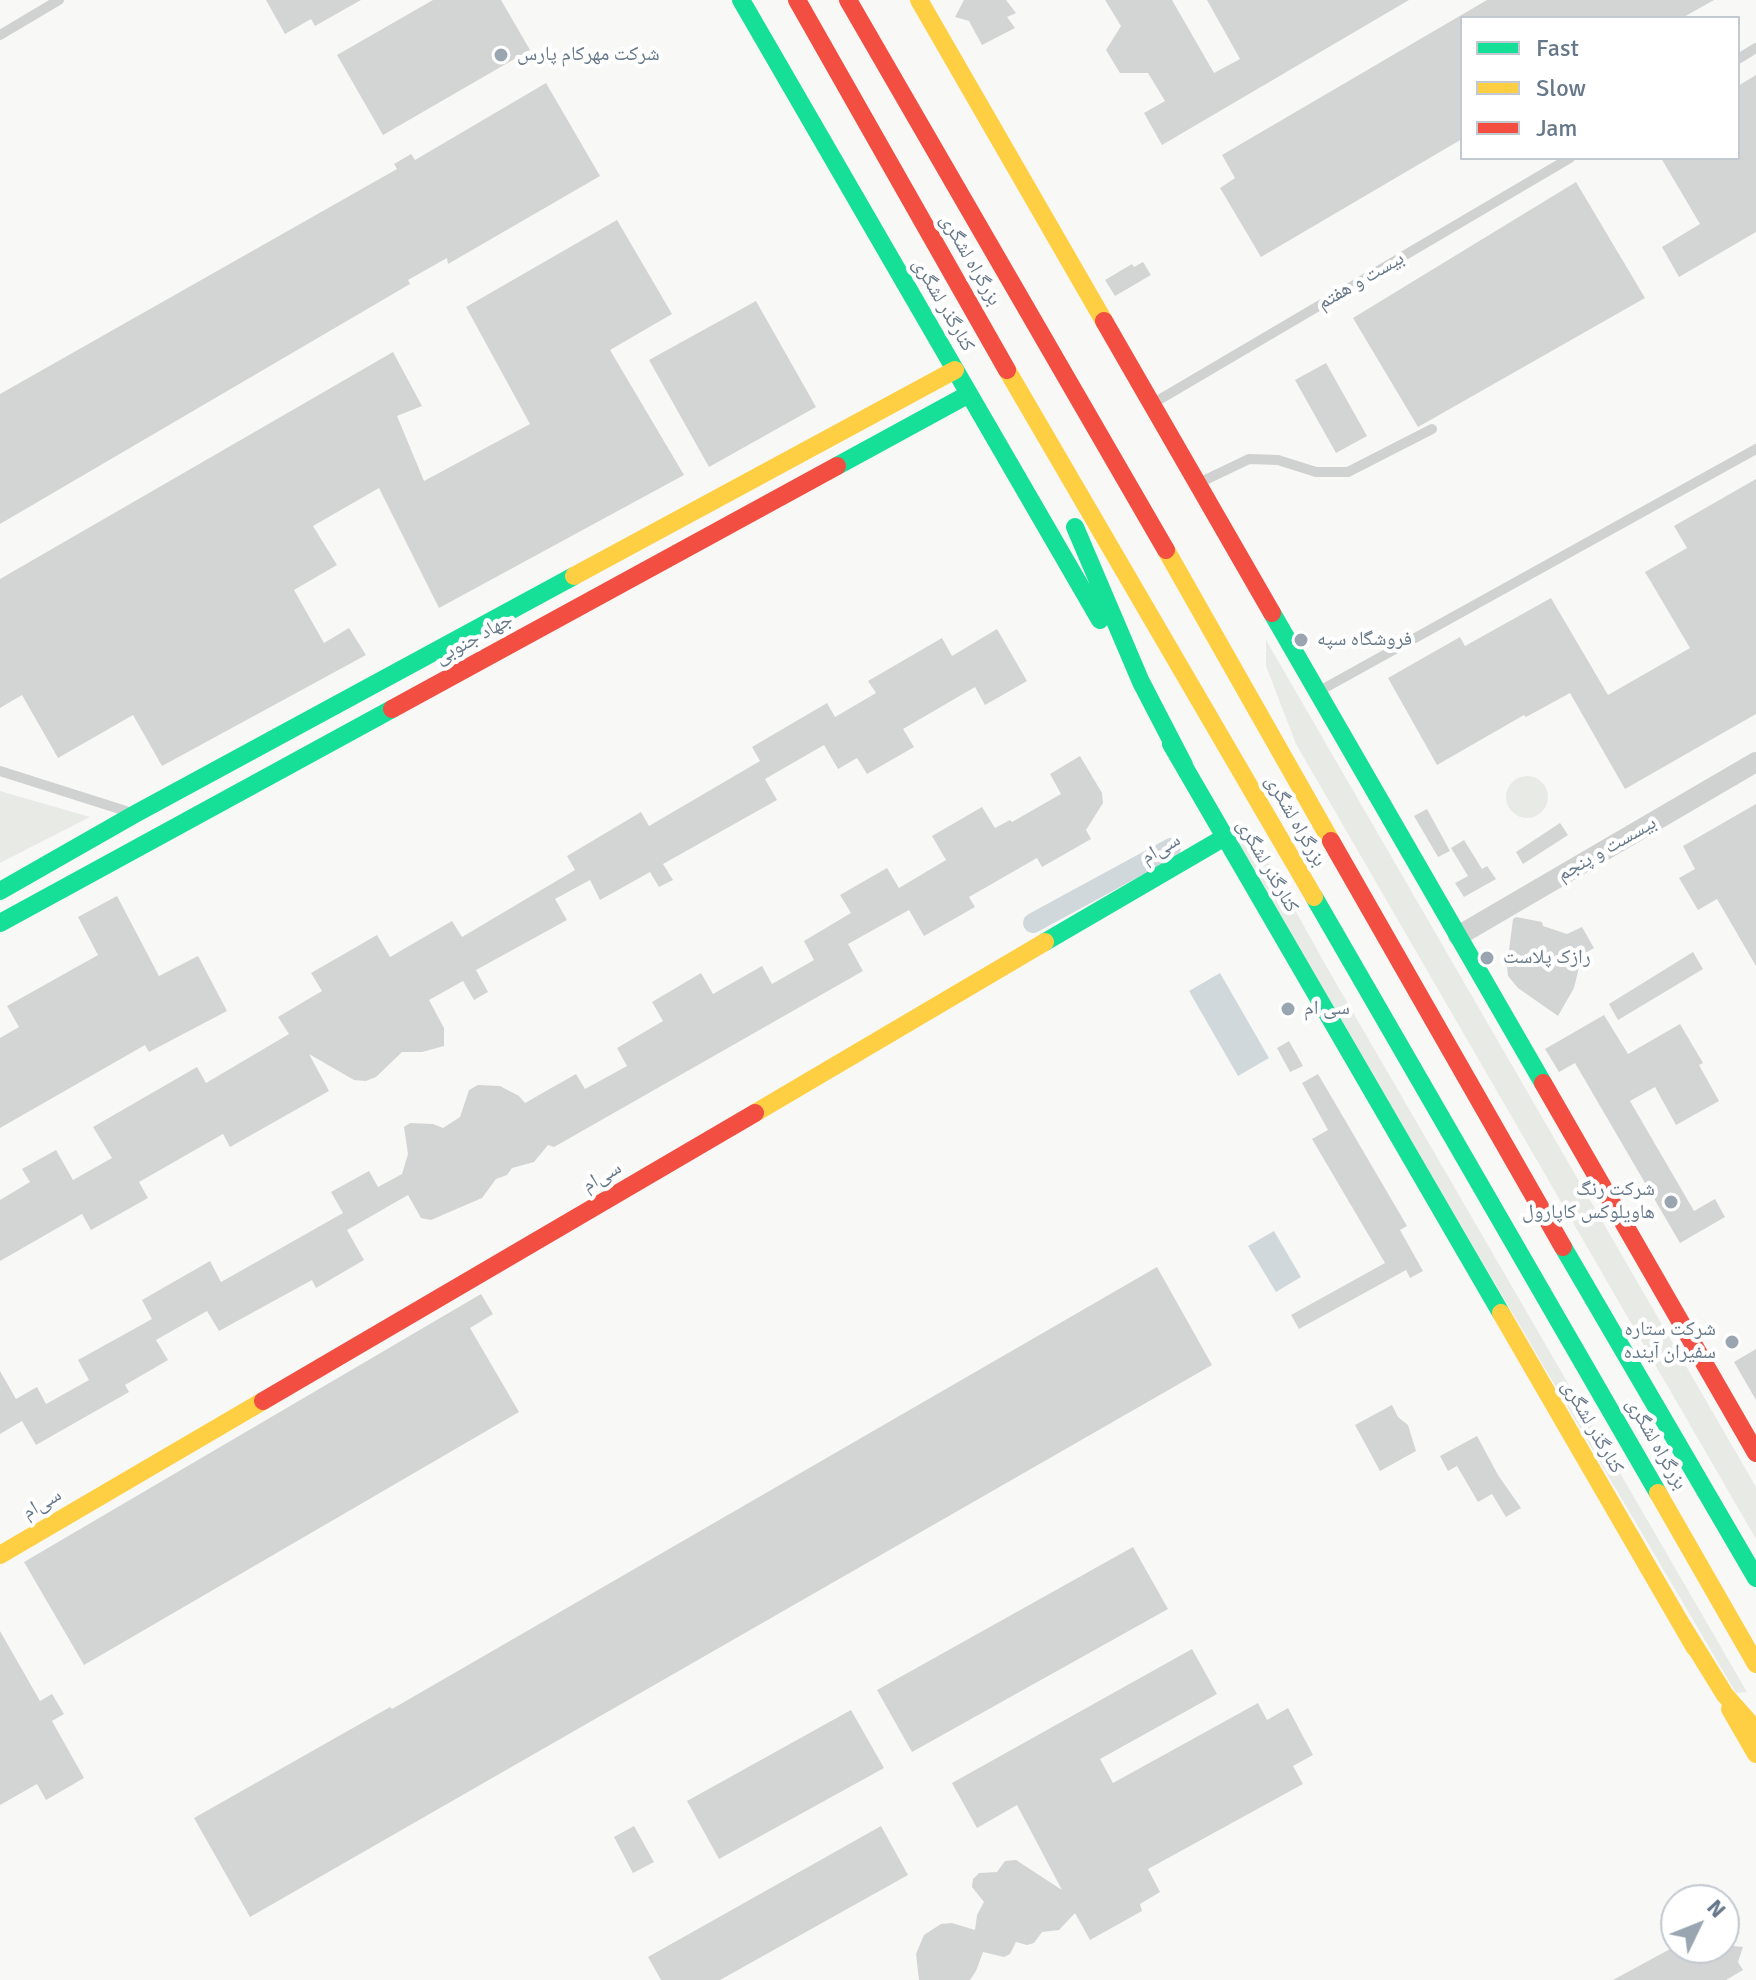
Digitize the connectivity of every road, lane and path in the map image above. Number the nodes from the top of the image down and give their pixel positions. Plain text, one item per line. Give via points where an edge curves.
1 (59, 0) edge
2 (741, 0) edge
3 (797, 0) edge
4 (848, 0) edge
5 (926, 2) edge
6 (0, 35) edge
7 (1567, 160) edge
8 (955, 370) junction
9 (1007, 370) junction
10 (969, 394) junction
11 (1151, 404) junction
12 (1432, 429) dead end
13 (1756, 449) edge
14 (1198, 485) junction
15 (1317, 692) junction
16 (1756, 762) edge
17 (1184, 765) junction
18 (0, 771) edge
19 (135, 814) junction
20 (1225, 837) junction
21 (0, 891) edge
22 (0, 923) edge
23 (1458, 936) junction
24 (1756, 1453) edge
25 (0, 1555) edge
26 (1756, 1578) edge
27 (1683, 1627) junction
28 (1756, 1664) edge
29 (1756, 1730) edge
30 (1756, 1754) edge

1 - 6 lane
2 - 8 main road, کنارگذر لشگری
3 - 9 main road, بزرگراه لشگری
4 - 26 main road, بزرگراه لشگری
5 - 11 main road
7 - 11 lane, بیست و هفتم
8 - 10 main road, کنارگذر لشگری
8 - 19 main road, جهاد جنوبی
9 - 17 main road via 1141,682
9 - 28 main road, بزرگراه لشگری
10 - 17 main road, کنارگذر لشگری
10 - 22 main road, جهاد جنوبی
11 - 14 main road
12 - 14 lane via 1348,472 1316,472 1278,460 1249,459
13 - 15 lane
14 - 15 main road
15 - 23 main road
16 - 23 street, بیسست و پنجم
17 - 20 main road, کنارگذر لشگری
18 - 19 lane
19 - 21 main road, جهاد جنوبی
20 - 25 main road, سی‌ام
20 - 27 main road, کنارگذر لشگری
23 - 24 main road
27 - 29 main road via 1725,1695
27 - 30 main road, کنارگذر لشگری

